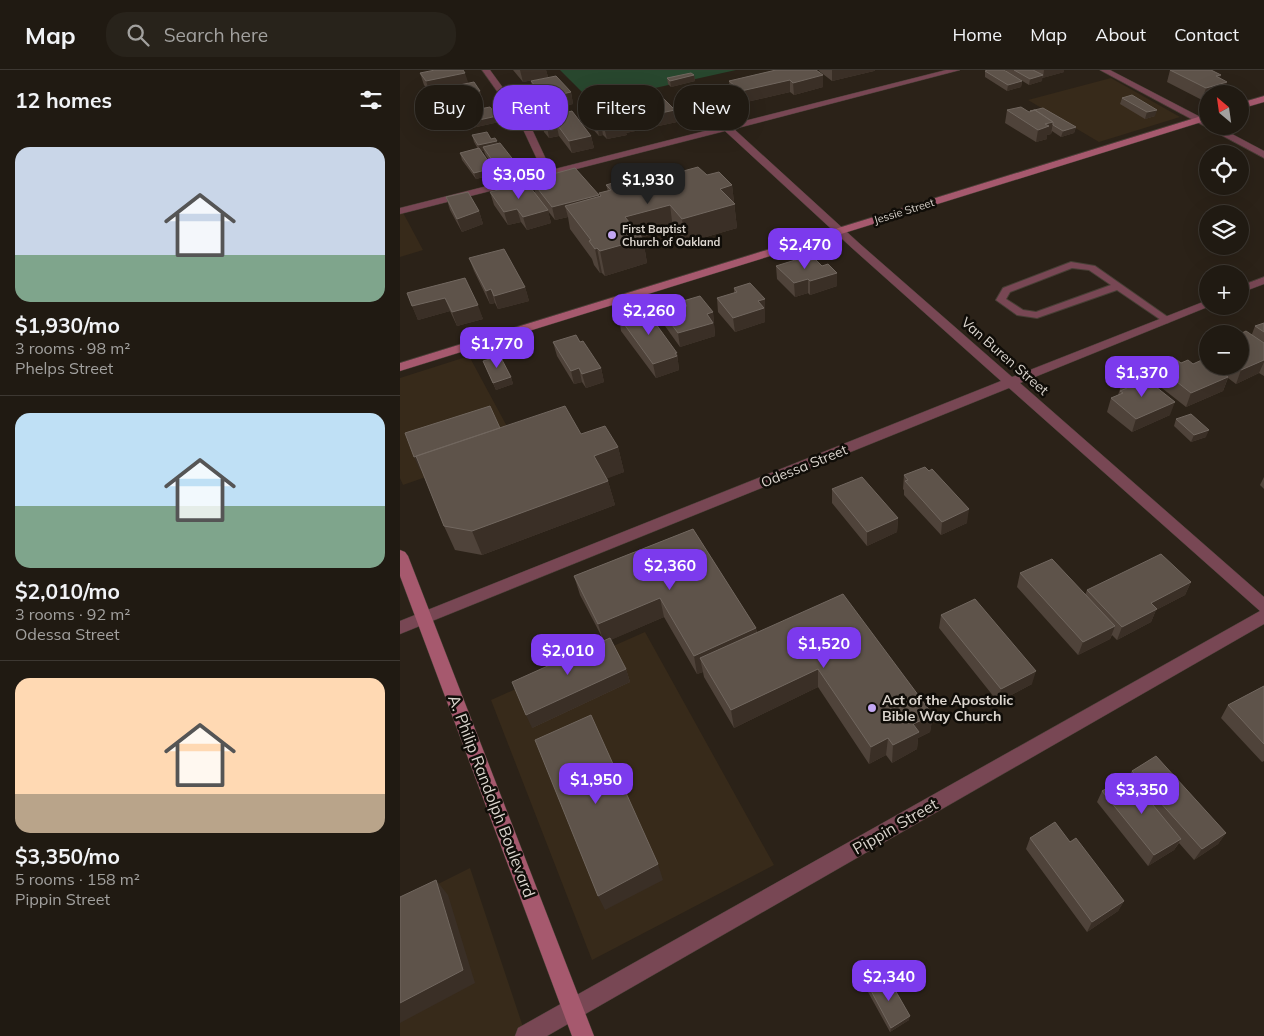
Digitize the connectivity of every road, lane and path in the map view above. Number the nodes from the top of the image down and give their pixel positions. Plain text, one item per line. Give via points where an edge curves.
1 (486, 70) edge
2 (956, 70) edge
3 (1104, 70) edge
4 (1264, 99) edge
5 (1249, 103) edge
6 (1199, 118) edge
7 (749, 122) edge
8 (1199, 124) edge
9 (719, 130) edge
10 (729, 130) edge
11 (1229, 135) edge
12 (1264, 155) edge
13 (548, 173) junction
14 (400, 211) edge
15 (839, 231) junction
16 (1264, 280) edge
17 (1118, 286) junction
18 (1249, 286) edge
19 (1199, 307) edge
20 (1167, 320) junction
21 (400, 367) edge
22 (1013, 383) junction
23 (400, 556) edge
24 (1264, 606) edge
25 (1264, 616) edge
26 (424, 618) junction
27 (400, 628) edge
28 (573, 1009) junction
29 (526, 1036) edge
30 (583, 1036) edge

1 - 13 street via 525,125
2 - 7 street
3 - 6 street
4 - 5 street
8 - 15 street, Jessie Street
9 - 13 street
10 - 15 street, Van Buren Street
11 - 12 street
13 - 14 street
15 - 21 street, Jessie Street
15 - 22 street, Van Buren Street
16 - 18 street
17 - 17 lane via 1092,268 1071,265 1006,290 1001,300 1020,313 1037,315
17 - 20 lane
19 - 20 street, Odessa Street
20 - 22 street, Odessa Street
22 - 24 street, Van Buren Street
22 - 26 street, Odessa Street
23 - 26 street, A. Philip Randolph Boulevard
25 - 28 street, Pippin Street
26 - 27 street, Odessa Street
26 - 28 street, A. Philip Randolph Boulevard
28 - 29 street, Pippin Street
28 - 30 street, A. Philip Randolph Boulevard

